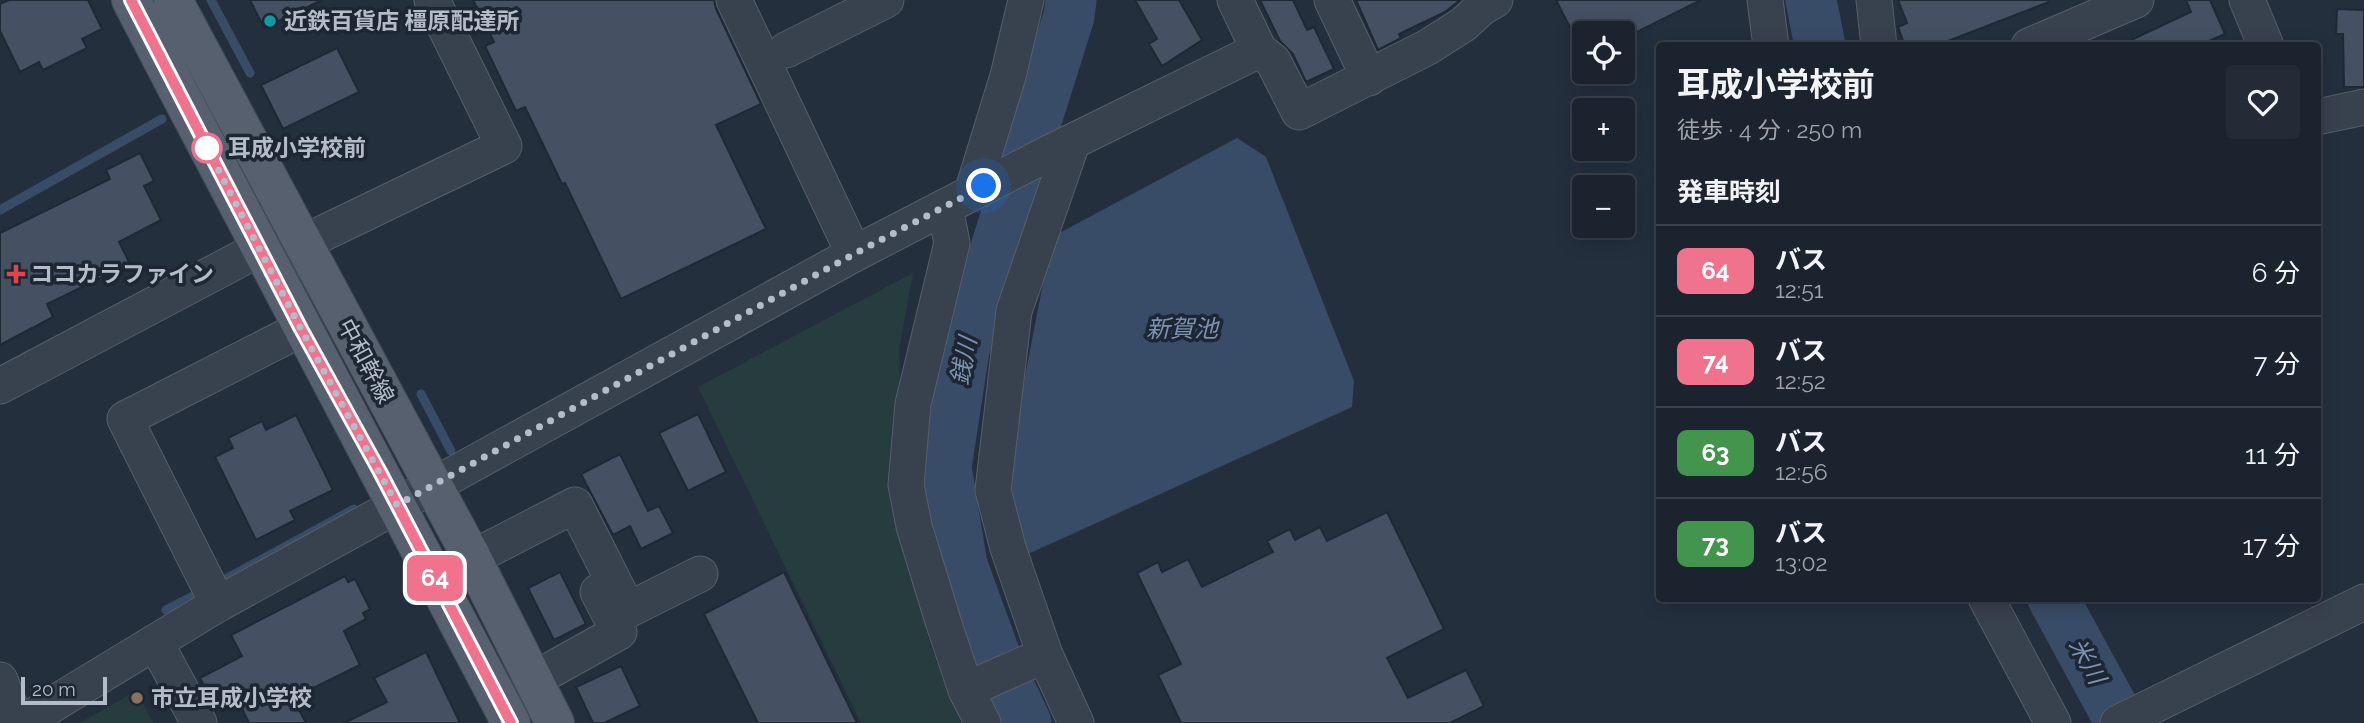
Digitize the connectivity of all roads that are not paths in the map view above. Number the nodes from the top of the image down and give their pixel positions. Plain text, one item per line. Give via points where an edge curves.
1 (131, 0) edge
2 (173, 0) edge
3 (432, 0) edge
4 (734, 0) edge
5 (886, 0) edge
6 (1026, 0) edge
7 (1235, 0) edge
8 (1332, 0) edge
9 (1765, 0) edge
10 (1874, 0) edge
11 (2136, 0) edge
12 (2247, 0) edge
13 (1485, 3) edge
14 (1770, 42) edge
15 (1879, 42) edge
16 (2038, 42) edge
17 (2264, 42) edge
18 (786, 50) dead end
19 (1259, 50) junction
20 (1369, 78) junction
21 (2364, 107) edge
22 (2321, 116) edge
23 (1060, 148) junction
24 (967, 196) junction
25 (303, 243) junction
26 (260, 248) junction
27 (854, 254) junction
28 (301, 329) junction
29 (0, 386) edge
30 (433, 486) junction
31 (397, 505) junction
32 (557, 514) junction
33 (472, 558) junction
34 (700, 573) dead end
35 (1988, 602) edge
36 (2364, 602) edge
37 (218, 604) junction
38 (155, 642) junction
39 (1037, 658) junction
40 (0, 680) edge
41 (533, 680) junction
42 (974, 687) junction
43 (2133, 715) edge
44 (16, 723) edge
45 (22, 723) edge
46 (199, 723) edge
47 (511, 723) edge
48 (555, 723) edge
49 (983, 723) edge
50 (1076, 723) edge
51 (2053, 723) edge

1 - 26 main road, 中和幹線
2 - 25 main road, 中和幹線
3 - 25 street via 503,146
4 - 27 street
5 - 18 street
6 - 24 street via 1008,76
7 - 19 street
8 - 20 street
9 - 14 street
10 - 15 street
11 - 16 street
12 - 17 street
13 - 20 street via 1464,24 1429,47
19 - 20 street via 1273,61 1299,111
19 - 23 street
21 - 22 street
23 - 24 street
23 - 39 street via 1014,311 993,490
24 - 27 street
24 - 42 street via 913,404 906,485 914,526
25 - 30 main road, 中和幹線
26 - 28 main road, 中和幹線
26 - 29 street
27 - 30 street
28 - 31 main road, 中和幹線
28 - 37 street via 125,419
30 - 31 street
30 - 33 main road, 中和幹線
31 - 37 street
31 - 47 main road, 中和幹線
32 - 33 street
32 - 34 street via 575,505 628,610
32 - 41 street via 619,632
33 - 41 main road, 中和幹線
35 - 51 street
36 - 43 street
37 - 38 street
38 - 45 street
38 - 46 street
39 - 42 street
39 - 50 street
40 - 44 street
41 - 48 main road, 中和幹線
42 - 49 street

